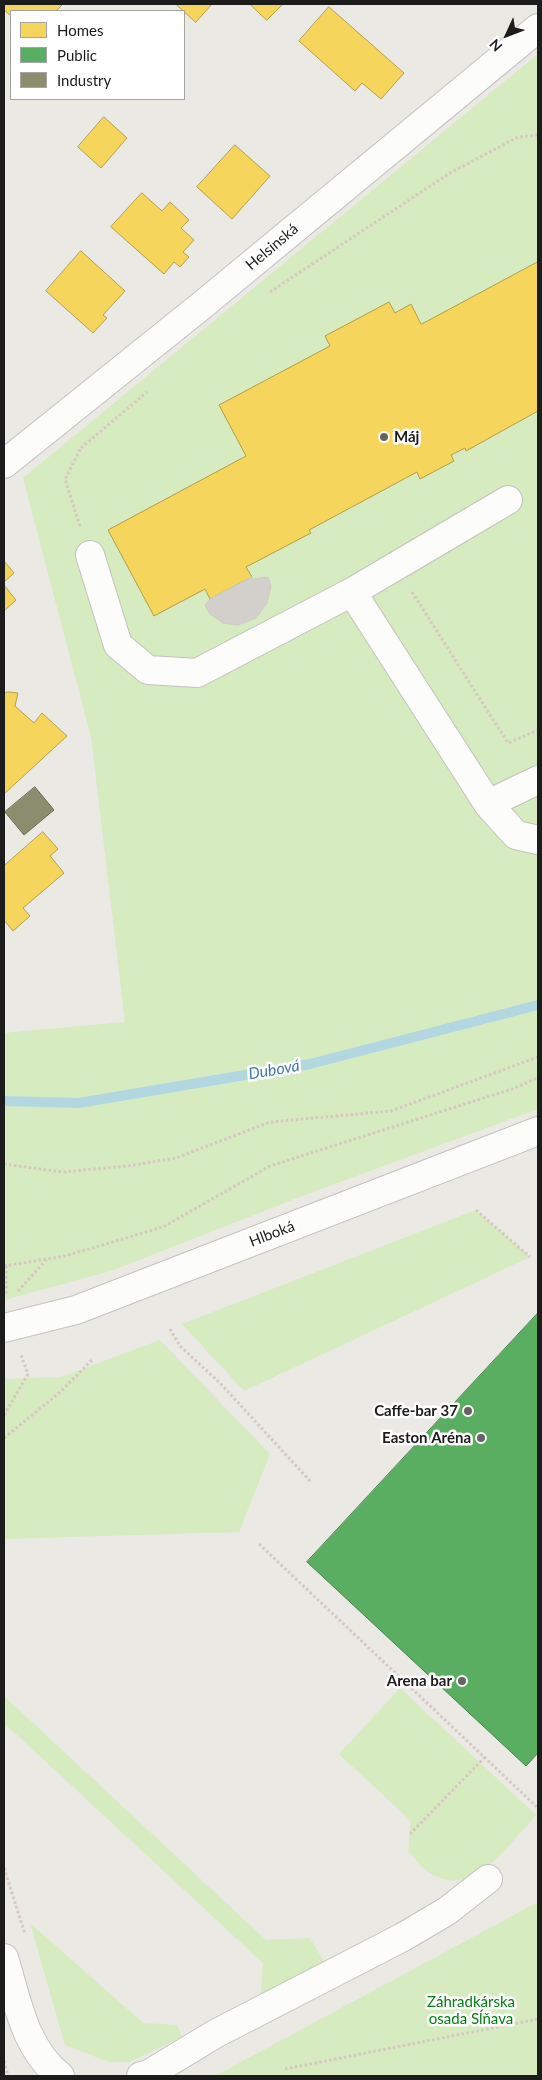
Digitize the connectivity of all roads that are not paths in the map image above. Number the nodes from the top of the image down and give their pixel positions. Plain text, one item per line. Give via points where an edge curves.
1 (538, 28) edge
2 (4, 464) edge
3 (508, 500) dead end
4 (90, 555) road end
5 (352, 592) junction
6 (538, 780) edge
7 (488, 804) junction
8 (538, 840) edge
9 (538, 1131) edge
10 (4, 1328) edge
11 (488, 1880) dead end
12 (4, 1958) edge
13 (60, 2076) edge
14 (141, 2076) edge

1 - 2 street, Helsinská
3 - 5 street
4 - 5 street via 118,645 148,670 197,674
5 - 7 street
6 - 7 street
7 - 8 street via 516,835
9 - 10 street, Hlboká via 76,1310
11 - 14 street via 447,1912 403,1937
12 - 13 street via 34,2048 48,2067

